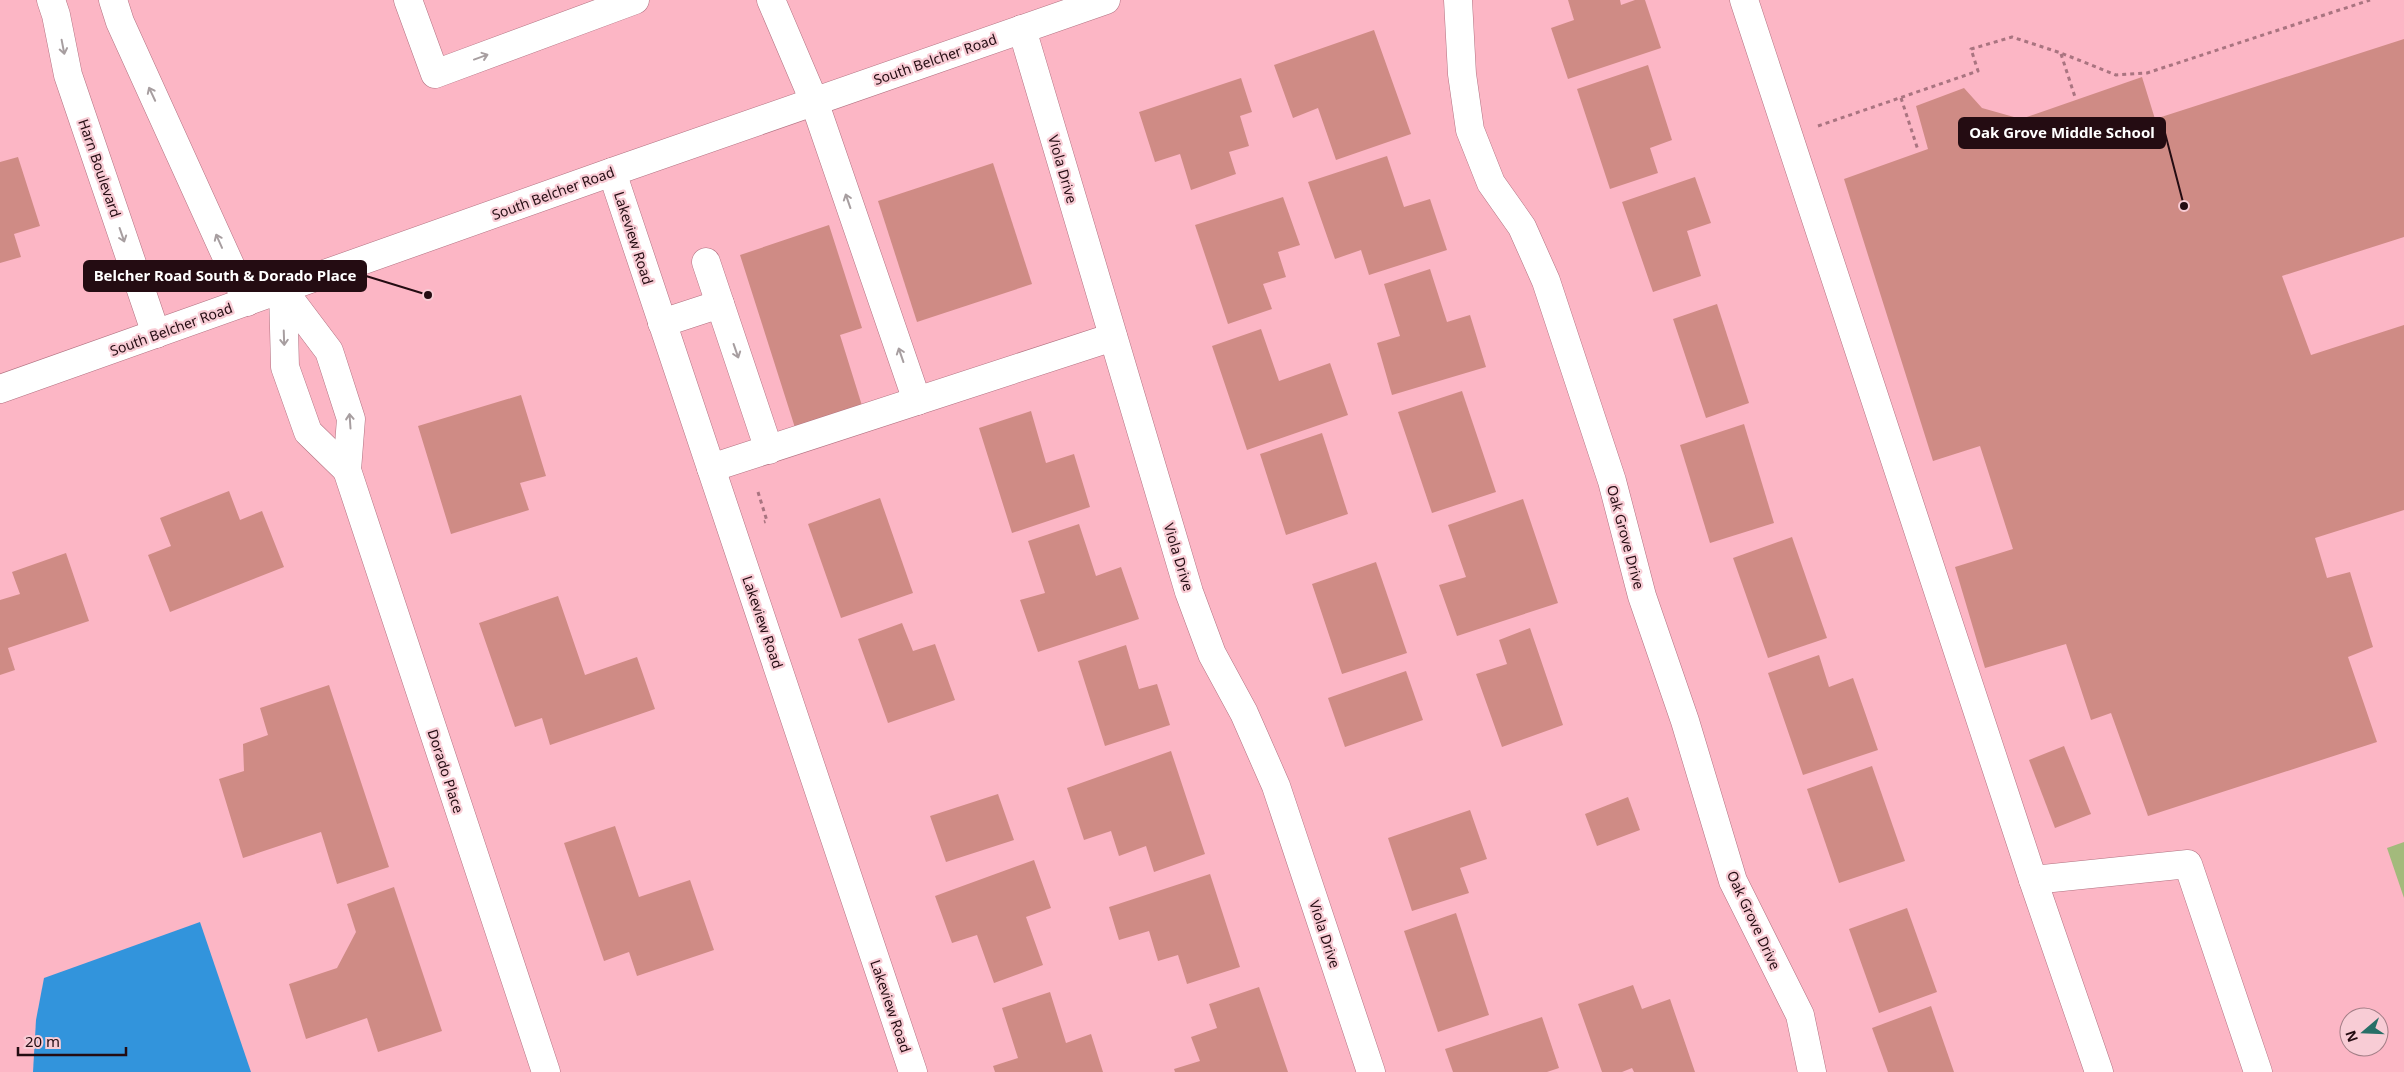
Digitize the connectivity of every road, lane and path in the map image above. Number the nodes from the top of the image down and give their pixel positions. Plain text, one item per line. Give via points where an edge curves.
1 (51, 0) edge
2 (113, 0) edge
3 (408, 0) edge
4 (635, 0) edge
5 (771, 0) edge
6 (1106, 0) edge
7 (1458, 0) edge
8 (1744, 0) edge
9 (2370, 0) edge
10 (1022, 29) junction
11 (2061, 53) junction
12 (2076, 97) dead end
13 (1901, 98) junction
14 (814, 101) junction
15 (1813, 128) dead end
16 (1918, 150) dead end
17 (612, 172) junction
18 (706, 262) dead end
19 (282, 290) junction
20 (246, 302) junction
21 (720, 304) junction
22 (662, 323) junction
23 (156, 334) junction
24 (1113, 337) junction
25 (0, 389) edge
26 (917, 401) junction
27 (769, 450) junction
28 (711, 468) junction
29 (346, 470) junction
30 (758, 492) dead end
31 (767, 521) dead end
32 (2033, 880) junction
33 (546, 1072) edge
34 (913, 1072) edge
35 (1371, 1072) edge
36 (1812, 1072) edge
37 (2099, 1072) edge
38 (2258, 1072) edge

1 -> 23 street, Harn Boulevard via 68,75
20 -> 2 street
3 -> 4 street via 435,74
5 - 14 street
6 - 10 street, South Belcher Road
7 - 36 street, Oak Grove Drive via 1462,74 1470,130 1491,183 1522,227 1546,281 1612,481 1642,596 1685,721 1733,881 1800,1015
8 - 32 street
9 - 11 path via 2147,73 2116,75
10 - 14 street, South Belcher Road
10 - 24 street, Viola Drive
11 - 12 path
11 - 13 path via 2012,37 1971,48 1978,71
13 - 15 path
13 - 16 path
14 - 17 street, South Belcher Road
26 -> 14 street
17 - 19 street, South Belcher Road
17 - 22 street, Lakeview Road
18 - 21 street
19 - 20 street, South Belcher Road
29 -> 19 street, Dorado Place via 351,419 329,351
19 -> 29 street, Dorado Place via 285,367 308,432
20 - 23 street, South Belcher Road
21 - 22 street
21 -> 27 street
22 - 28 street, Lakeview Road
23 - 25 street, South Belcher Road
24 - 26 street
24 - 35 street, Viola Drive via 1189,592 1212,654 1244,713 1276,786
26 - 27 street
27 - 28 street
28 - 34 street, Lakeview Road
29 - 33 street, Dorado Place
30 - 31 path
32 - 37 street
32 - 38 street via 2188,864

